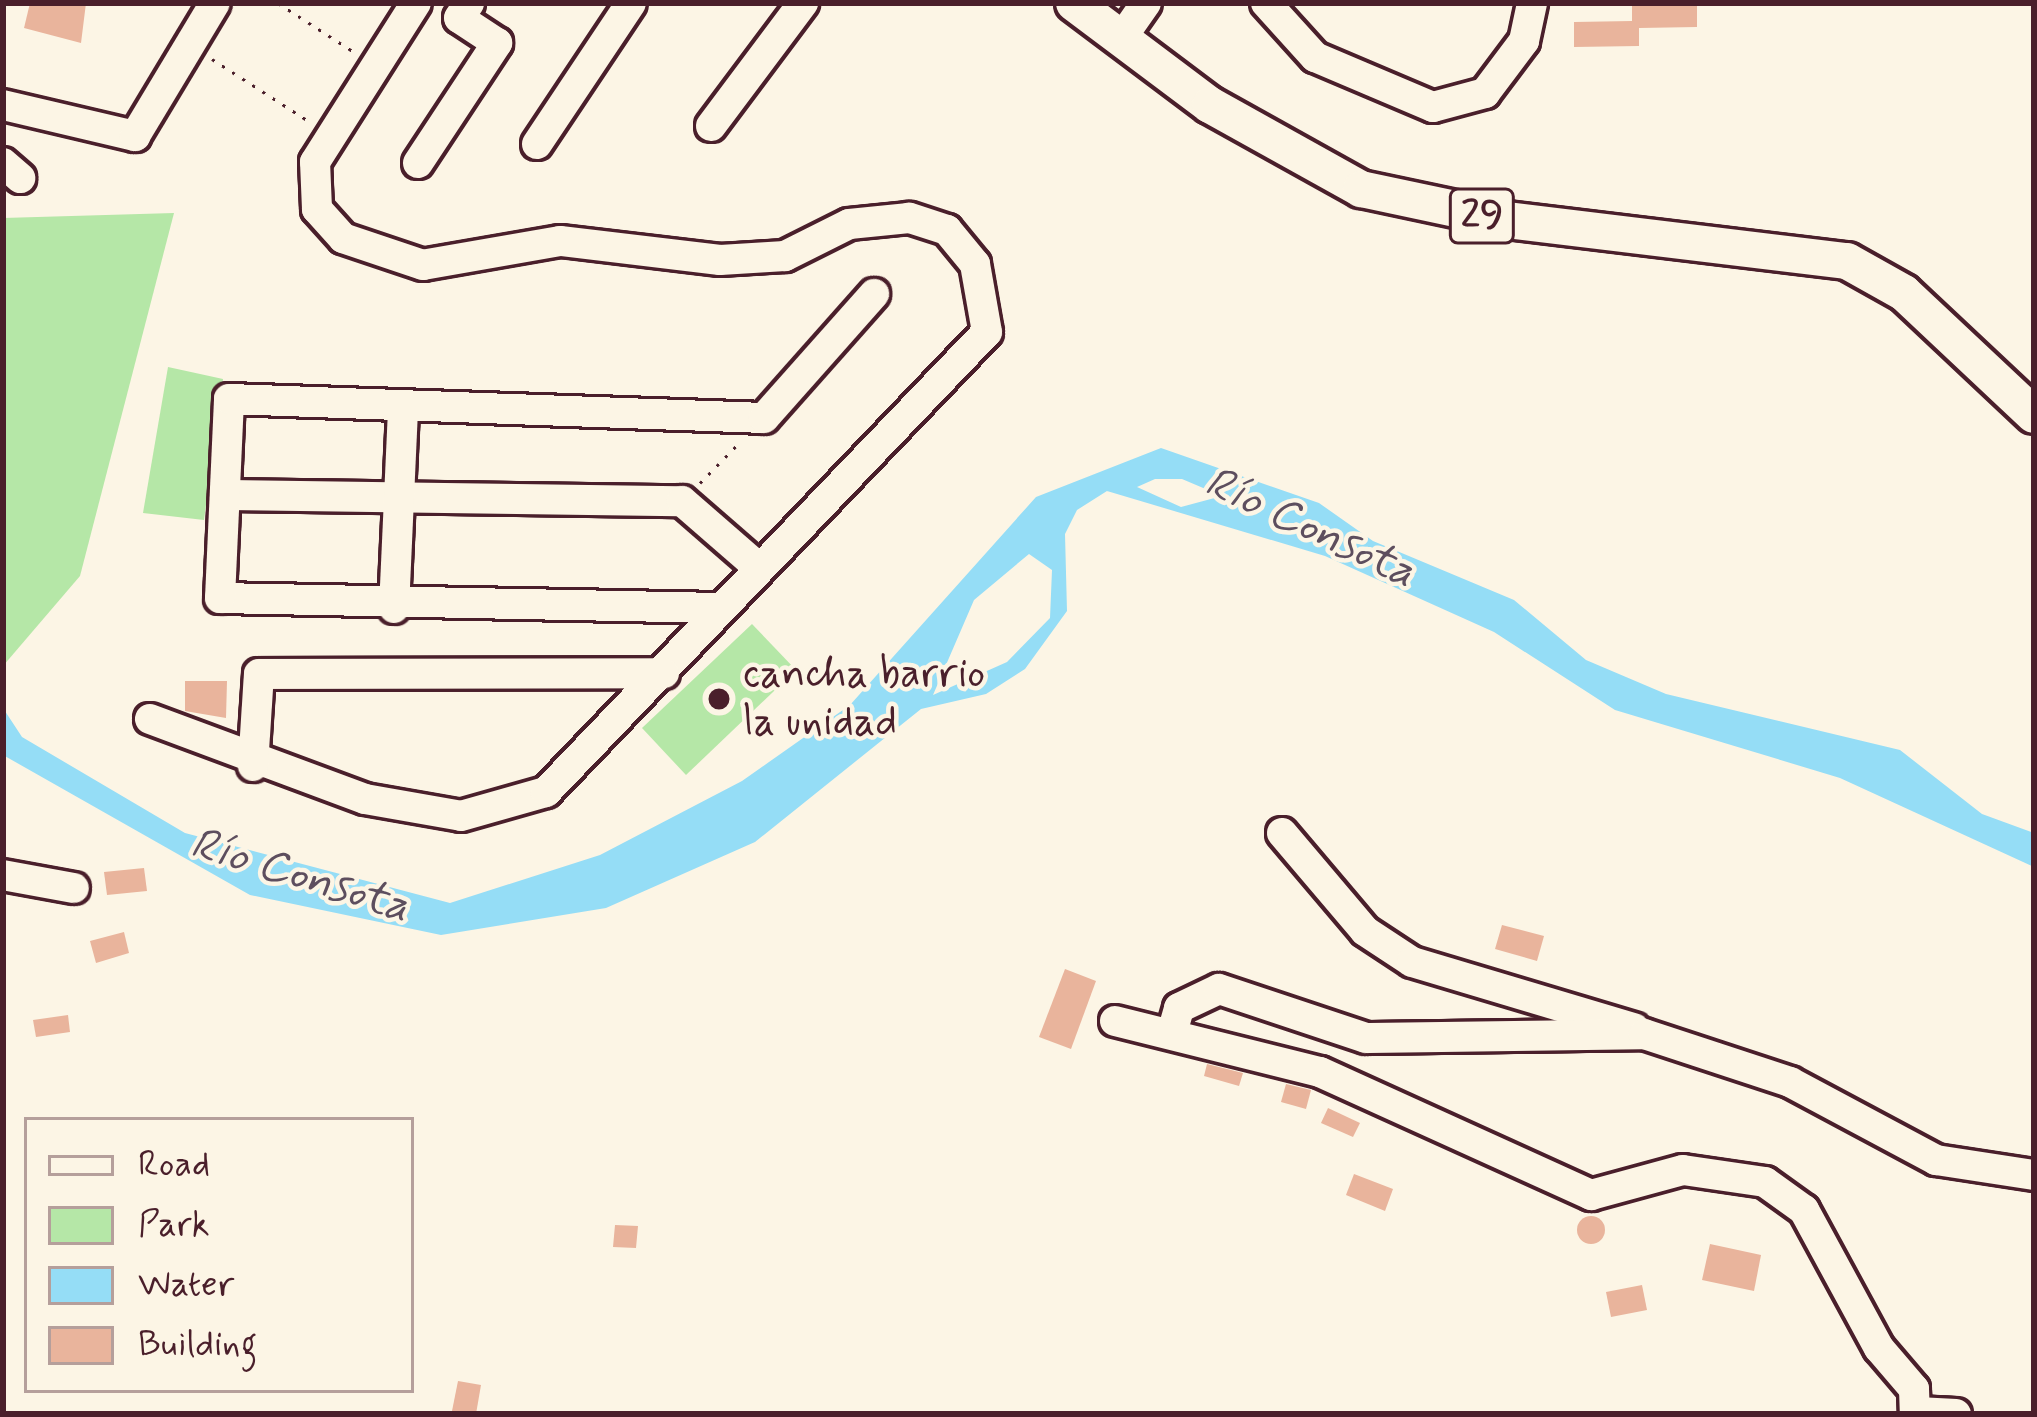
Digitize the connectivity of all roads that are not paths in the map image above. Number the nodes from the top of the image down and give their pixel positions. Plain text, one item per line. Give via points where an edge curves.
1 (215, 3) edge
2 (416, 3) edge
3 (469, 3) edge
4 (631, 3) edge
5 (803, 3) edge
6 (1074, 3) edge
7 (1146, 3) edge
8 (1266, 3) edge
9 (1532, 3) edge
10 (1123, 36) junction
11 (3, 105) edge
12 (711, 125) dead end
13 (537, 144) dead end
14 (418, 163) dead end
15 (874, 293) dead end
16 (403, 410) junction
17 (2034, 415) edge
18 (225, 495) junction
19 (398, 506) junction
20 (758, 567) junction
21 (394, 608) junction
22 (722, 608) junction
23 (664, 673) junction
24 (150, 719) dead end
25 (253, 766) junction
26 (1282, 833) dead end
27 (3, 875) edge
28 (74, 888) dead end
29 (1115, 1021) dead end
30 (1172, 1033) junction
31 (1644, 1034) junction
32 (2034, 1175) edge
33 (1916, 1413) edge
34 (1956, 1414) edge

1 - 11 street via 134,136
2 - 20 street via 316,162 317,209 343,238 423,265 560,241 719,260 785,256 849,224 909,218 947,230 975,264 988,332
3 - 14 street via 460,18 497,43
4 - 13 street
5 - 12 street
6 - 10 main road, 29
7 - 10 street
8 - 9 street via 1315,57 1433,107 1485,93 1524,41
10 - 17 main road, 29 via 1210,105 1361,189 1507,220 1846,261 1904,293
15 - 16 street via 764,418
16 - 18 street via 230,399
16 - 19 street
18 - 19 street
18 - 21 street via 220,598
19 - 20 street via 682,501
19 - 21 street
20 - 22 street
21 - 22 street
22 - 23 street
23 - 25 street via 546,792 461,816
23 - 25 street via 259,674
24 - 25 street
26 - 31 street via 1324,890 1412,962
27 - 28 street
29 - 30 street
30 - 31 street via 1179,1008 1219,989 1366,1038
30 - 33 street via 1320,1072 1591,1195 1683,1170 1765,1182 1804,1210 1879,1348 1914,1389
31 - 32 street via 1790,1082 1936,1160
33 - 34 street

